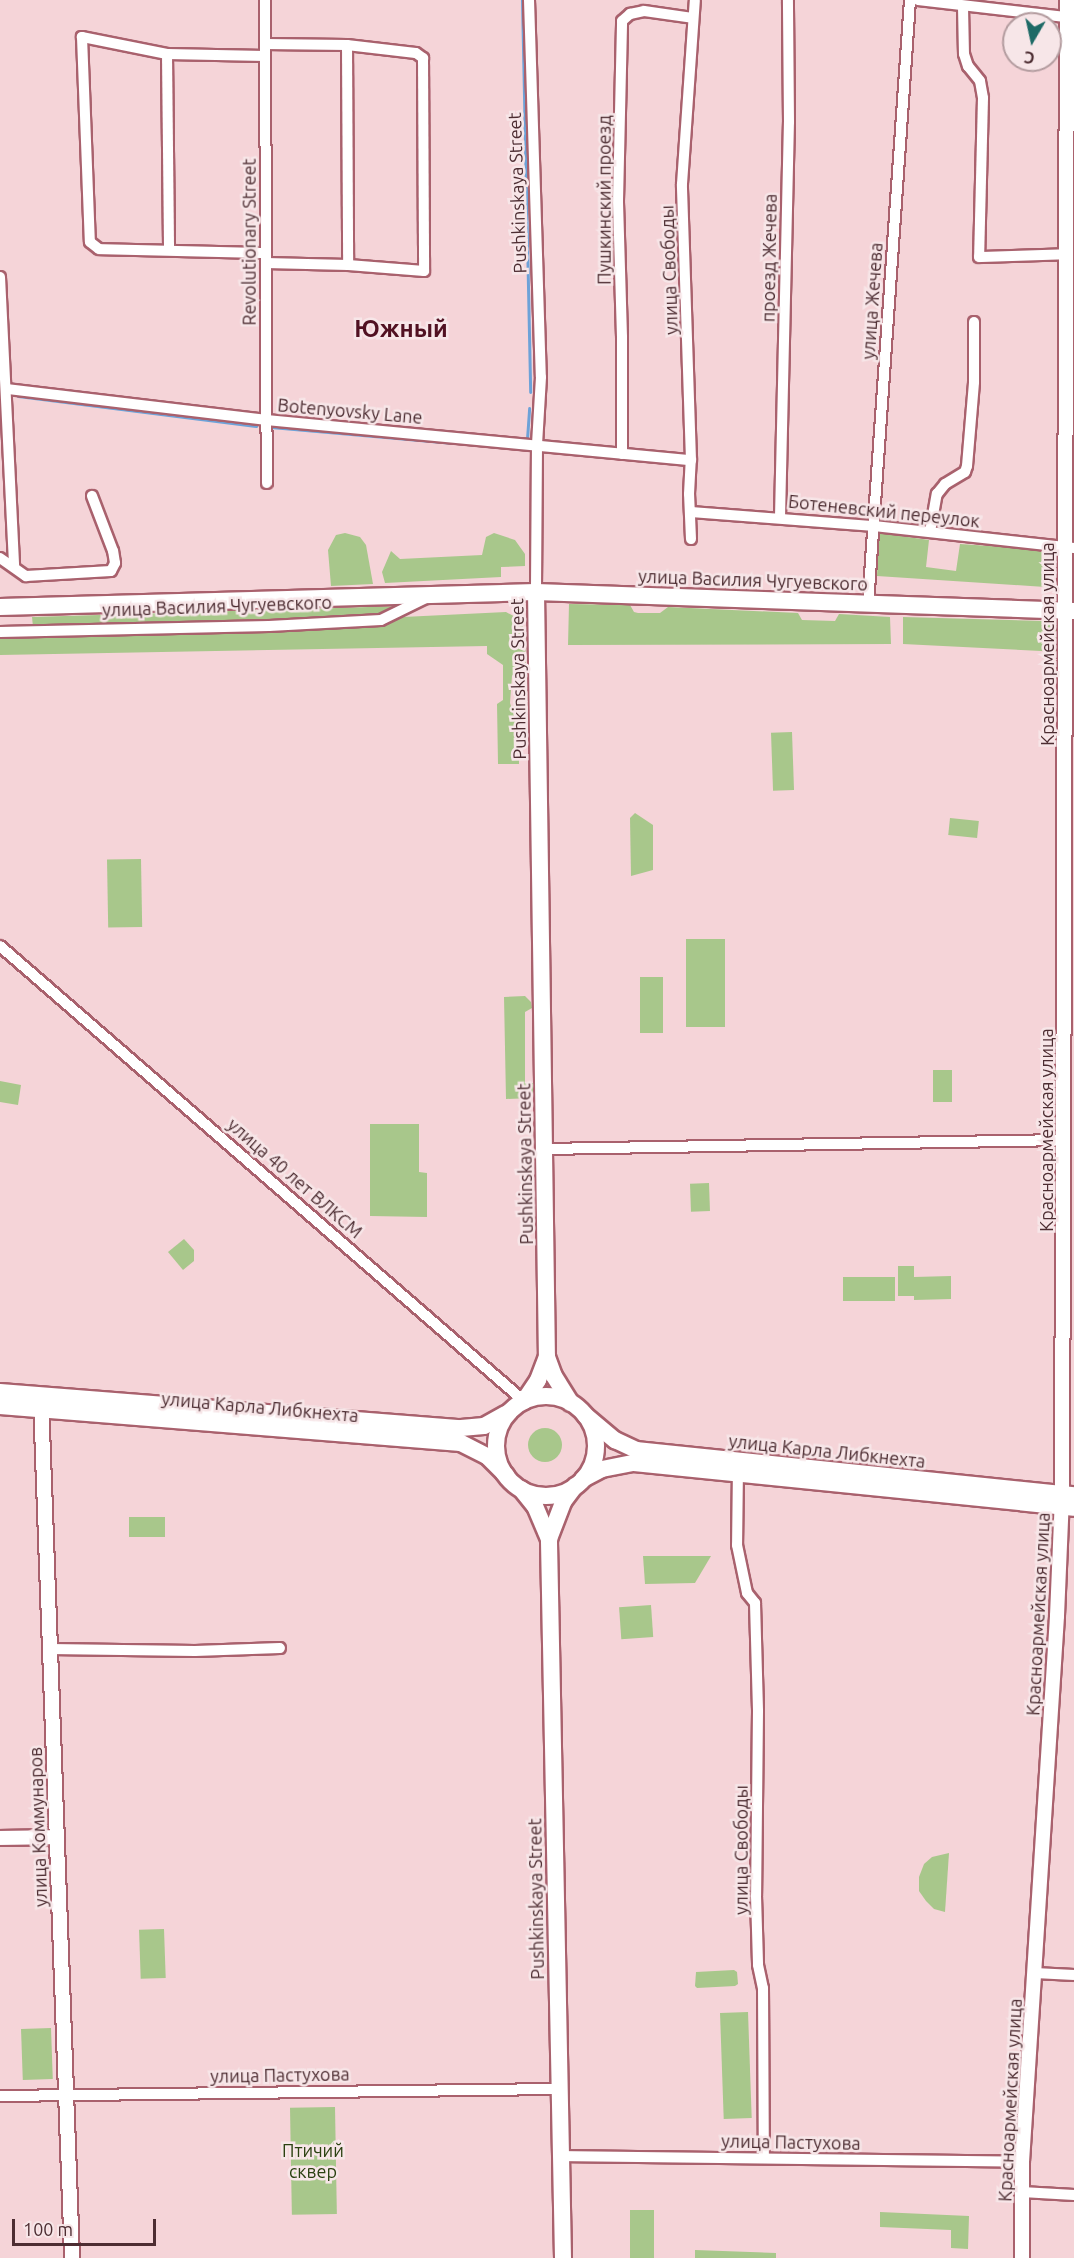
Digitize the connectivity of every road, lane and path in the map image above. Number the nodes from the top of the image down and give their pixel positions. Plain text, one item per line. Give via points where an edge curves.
1 (265, 0) edge
2 (529, 0) edge
3 (695, 0) edge
4 (788, 0) edge
5 (909, 0) edge
6 (918, 0) edge
7 (1067, 0) edge
8 (963, 7) junction
9 (1070, 17) edge
10 (693, 18) junction
11 (265, 44) junction
12 (347, 45) junction
13 (168, 54) junction
14 (265, 56) junction
15 (169, 250) junction
16 (1068, 254) junction
17 (266, 258) junction
18 (348, 265) junction
19 (0, 278) edge
20 (974, 322) dead end
21 (7, 389) junction
22 (266, 420) junction
23 (537, 445) junction
24 (622, 454) junction
25 (691, 460) junction
26 (267, 483) dead end
27 (92, 496) dead end
28 (691, 512) junction
29 (780, 517) junction
30 (874, 526) junction
31 (930, 532) junction
32 (691, 539) dead end
33 (1070, 548) edge
34 (0, 558) edge
35 (14, 566) junction
36 (536, 592) junction
37 (430, 596) junction
38 (868, 604) junction
39 (0, 607) edge
40 (1070, 611) edge
41 (0, 632) edge
42 (0, 946) edge
43 (1069, 1013) edge
44 (1064, 1140) junction
45 (544, 1149) junction
46 (547, 1357) junction
47 (0, 1392) edge
48 (524, 1401) junction
49 (41, 1402) junction
50 (571, 1403) junction
51 (0, 1406) edge
52 (509, 1412) junction
53 (586, 1416) junction
54 (729, 1467) junction
55 (506, 1475) junction
56 (579, 1483) junction
57 (520, 1488) junction
58 (1068, 1501) edge
59 (549, 1539) junction
60 (280, 1648) dead end
61 (50, 1649) junction
62 (57, 1837) junction
63 (0, 1838) edge
64 (1035, 1973) junction
65 (1074, 1975) edge
66 (559, 2089) junction
67 (66, 2094) junction
68 (0, 2096) edge
69 (561, 2156) junction
70 (764, 2158) junction
71 (1022, 2162) junction
72 (1022, 2192) junction
73 (1074, 2195) edge
74 (72, 2258) edge
75 (563, 2258) edge
76 (1022, 2258) edge

1 - 11 street, Revolutionary Street
2 - 23 street, Pushkinskaya Street via 542,378
3 - 10 street, улица Свободы
4 - 29 street, проезд Жечева
5 - 30 street, улица Жечева
6 - 8 street
7 - 9 street, Красноармейская улица
8 - 9 street
8 - 16 street via 964,54 980,81 983,98 979,257
9 - 16 street, Красноармейская улица
10 - 24 street, Пушкинский проезд via 644,11 630,14 622,21 618,201
10 - 25 street, улица Свободы via 682,184
11 - 12 street
11 - 14 street, Revolutionary Street
12 - 18 street
12 - 18 street via 417,53 423,58 424,271
13 - 14 street
13 - 15 street
13 - 15 street via 82,37 90,242 99,249
14 - 17 street, Revolutionary Street
15 - 17 street
16 - 33 street, Красноармейская улица
17 - 18 street
17 - 22 street, Revolutionary Street
19 - 21 street
20 - 31 street via 967,466 965,472 937,494
21 - 22 street, Botenyovsky Lane
21 - 35 street
22 - 23 street, Botenyovsky Lane
22 - 26 street, Revolutionary Street
23 - 24 street, Botenyovsky Lane
23 - 36 street, Pushkinskaya Street
24 - 25 street, Botenyovsky Lane
25 - 28 street, улица Свободы
27 - 35 street via 113,551 115,563 111,571 26,576
28 - 29 street, Ботеневский переулок
28 - 32 street, улица Свободы
29 - 30 street, Ботеневский переулок
30 - 31 street, Ботеневский переулок
30 - 38 street, улица Жечева
31 - 33 street, Ботеневский переулок
33 - 40 street, Красноармейская улица
34 - 35 street
36 - 37 main road, улица Василия Чугуевского
36 - 38 main road, улица Василия Чугуевского
36 - 45 main road, Pushkinskaya Street
37 - 39 main road, улица Василия Чугуевского
37 - 41 street, улица Василия Чугуевского via 381,620
38 - 40 main road, улица Василия Чугуевского
40 - 43 street, Красноармейская улица
42 - 48 street, улица 40 лет ВЛКСМ
43 - 44 street, Красноармейская улица
44 - 45 street
44 - 58 street, Красноармейская улица
45 - 46 main road, Pushkinskaya Street
46 - 48 main road, Pushkinskaya Street
46 - 50 main road, Pushkinskaya Street
47 - 49 main road, улица Карла Либкнехта
48 - 50 main road via 548,1396
48 - 52 main road
49 - 51 main road, улица Карла Либкнехта
49 - 52 main road, улица Карла Либкнехта via 461,1428 484,1426
49 - 55 main road, улица Карла Либкнехта via 461,1443 487,1456
49 - 61 street, улица Коммунаров
50 - 53 main road
52 - 55 main road via 499,1429 496,1448
53 - 54 main road, улица Карла Либкнехта via 615,1440 636,1450
53 - 56 main road via 594,1434 595,1453
54 - 56 main road, улица Карла Либкнехта via 634,1463 602,1468
54 - 58 main road, улица Карла Либкнехта
54 - 70 street, улица Свободы via 737,1545 747,1593 755,1604 756,1896 758,1965 763,1988
55 - 57 main road
56 - 57 main road via 548,1496
56 - 59 main road, Pushkinskaya Street via 563,1502
57 - 59 main road, Pushkinskaya Street via 535,1506
58 - 64 street, Красноармейская улица
59 - 66 main road, Pushkinskaya Street
60 - 61 street
61 - 62 street, улица Коммунаров
62 - 63 street
62 - 67 street, улица Коммунаров
64 - 65 street
64 - 71 street, Красноармейская улица
66 - 67 street, улица Пастухова
66 - 69 main road, Pushkinskaya Street
67 - 68 street, улица Пастухова
67 - 74 street, улица Коммунаров
69 - 70 street, улица Пастухова
69 - 75 main road, Pushkinskaya Street
70 - 71 street, улица Пастухова
71 - 72 street, Красноармейская улица
72 - 73 street
72 - 76 street, Красноармейская улица

